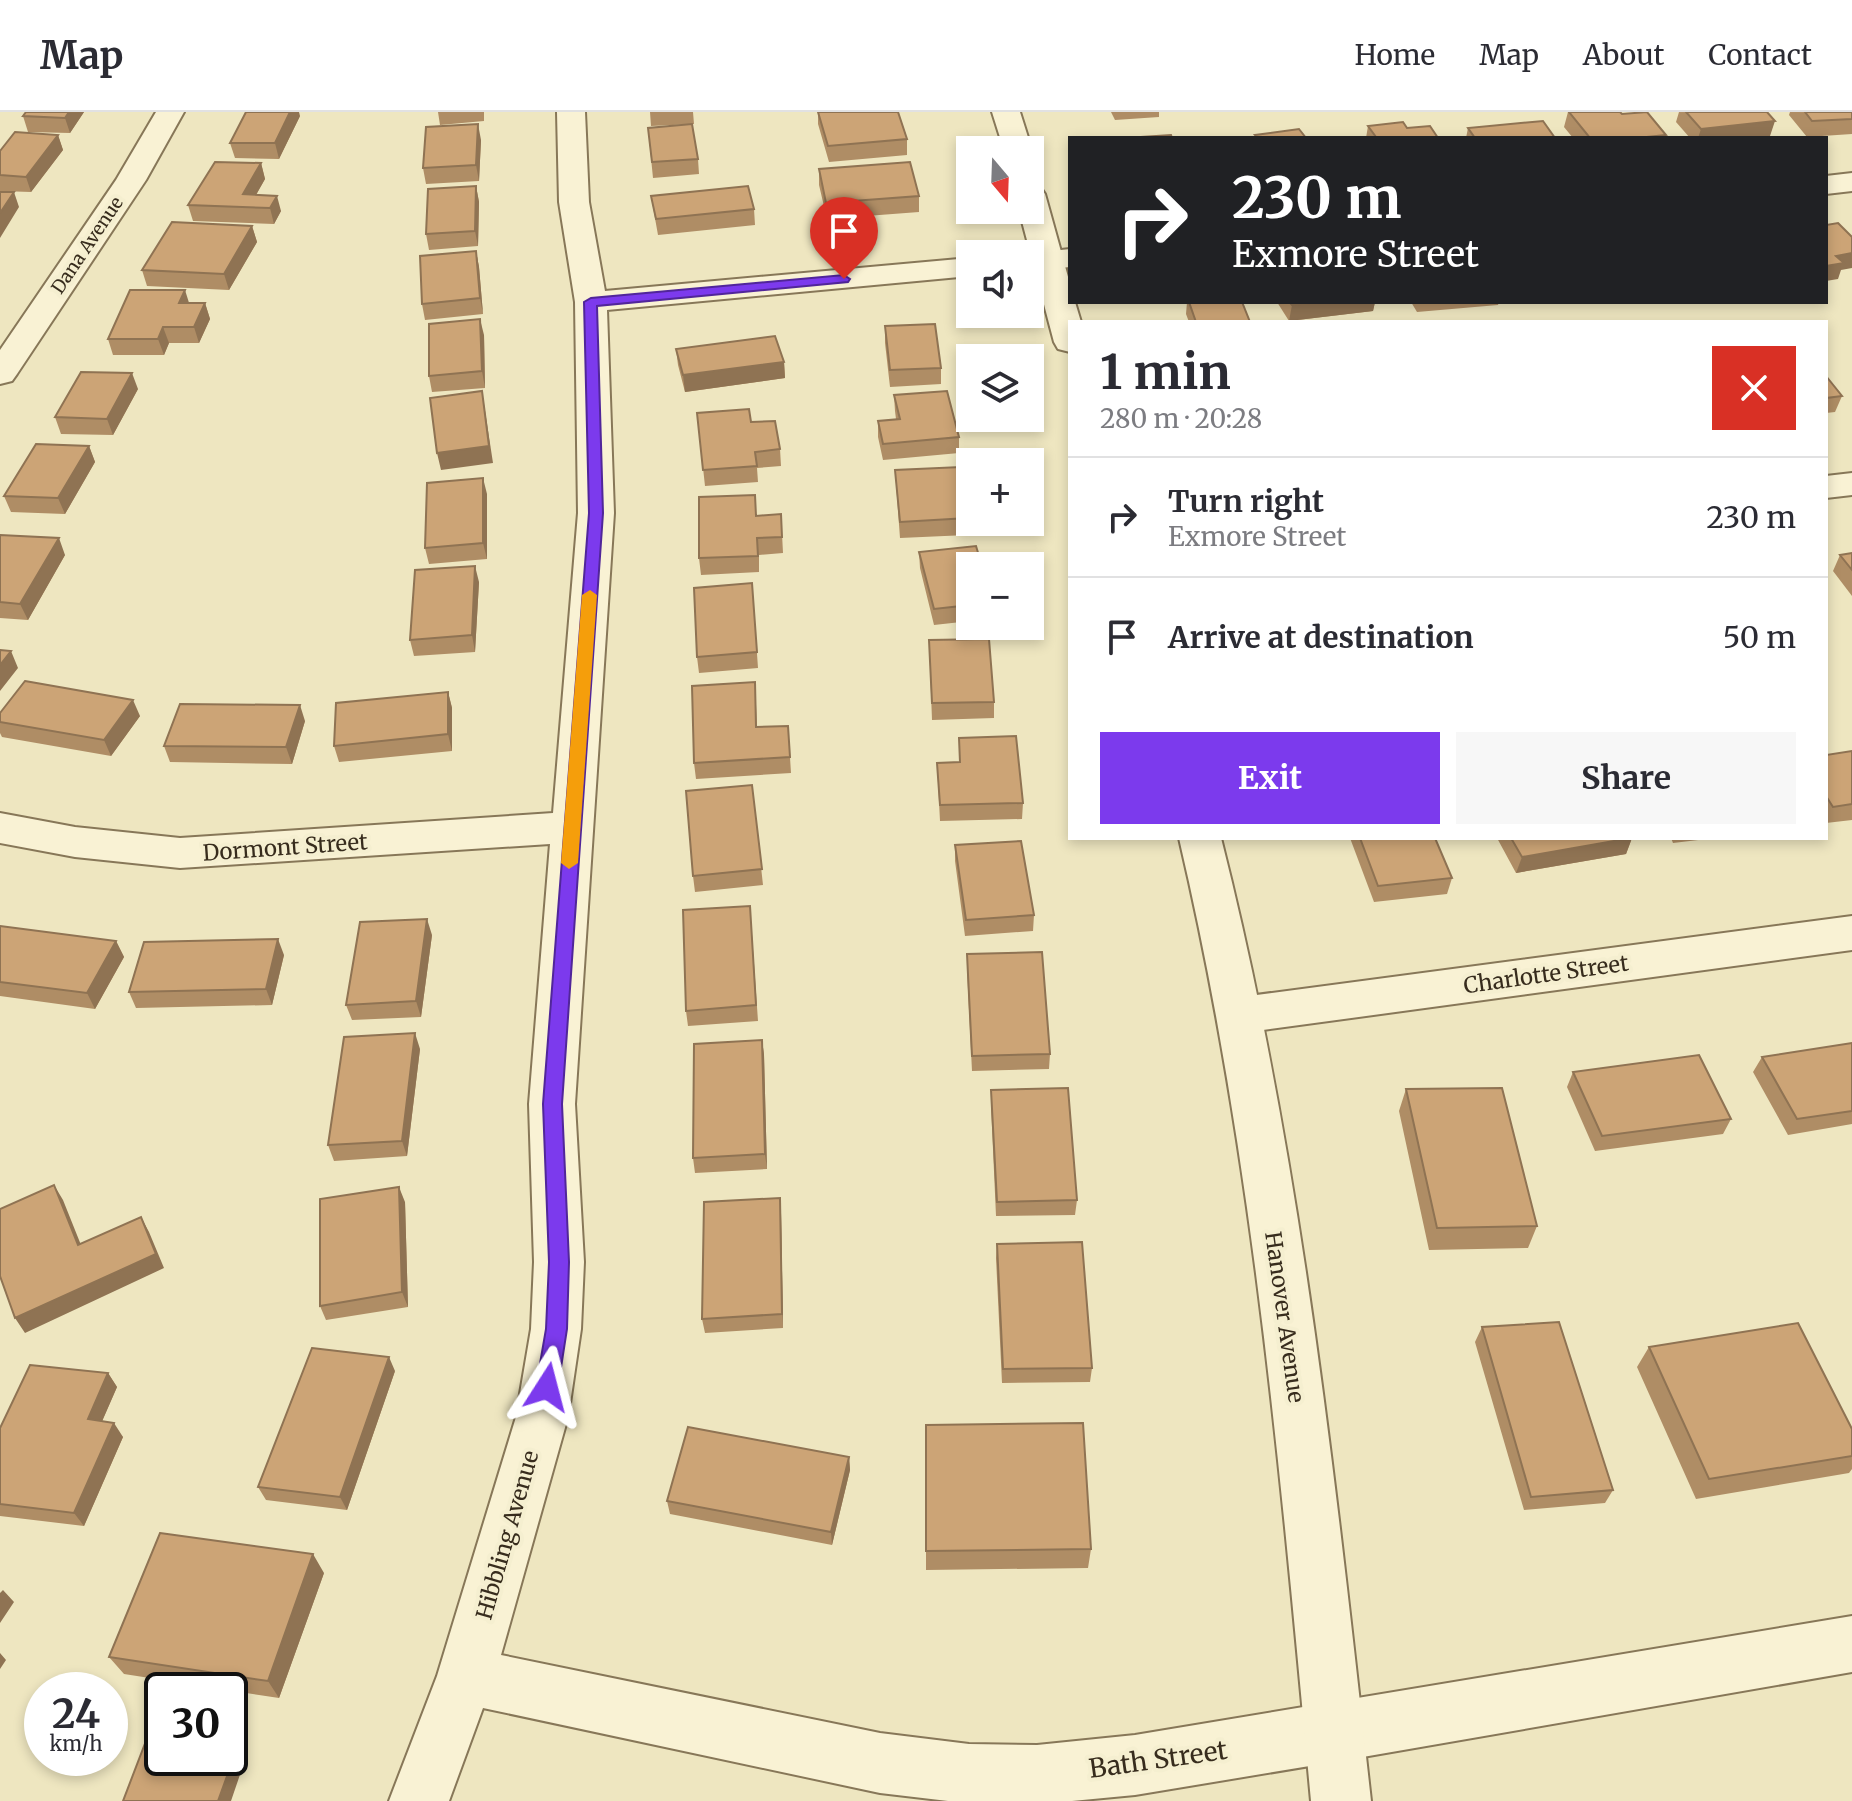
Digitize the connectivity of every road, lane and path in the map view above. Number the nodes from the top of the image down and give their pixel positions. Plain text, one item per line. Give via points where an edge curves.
1 (170, 112) edge
2 (571, 112) edge
3 (1006, 112) edge
4 (1014, 136) edge
5 (1852, 182) edge
6 (1828, 185) edge
7 (1039, 224) edge
8 (1049, 260) edge
9 (956, 268) edge
10 (591, 302) junction
11 (1068, 334) edge
12 (0, 374) edge
13 (1852, 484) edge
14 (1828, 487) edge
15 (572, 827) junction
16 (0, 828) edge
17 (1200, 840) edge
18 (1852, 933) edge
19 (1241, 1015) junction
20 (1852, 1644) edge
21 (466, 1676) junction
22 (1334, 1733) junction
23 (419, 1801) edge
24 (1341, 1801) edge

1 - 12 street, Dana Avenue via 131,180
2 - 10 street, Hibbling Avenue via 574,202
3 - 4 street
5 - 6 street
7 - 8 street
8 - 11 street
9 - 10 street
10 - 15 street, Hibbling Avenue via 596,513
13 - 14 street
15 - 16 street, Dormont Street via 194,853 142,851
15 - 21 street, Hibbling Avenue via 552,1104 559,1262 556,1329 542,1417
17 - 19 street, Hanover Avenue
18 - 19 street, Charlotte Street
19 - 22 street, Hanover Avenue via 1280,1272
20 - 22 street, Bath Street
21 - 22 street, Bath Street via 880,1763 969,1774 1037,1775 1135,1765
21 - 23 street, Hibbling Avenue
22 - 24 street, Hanover Avenue

